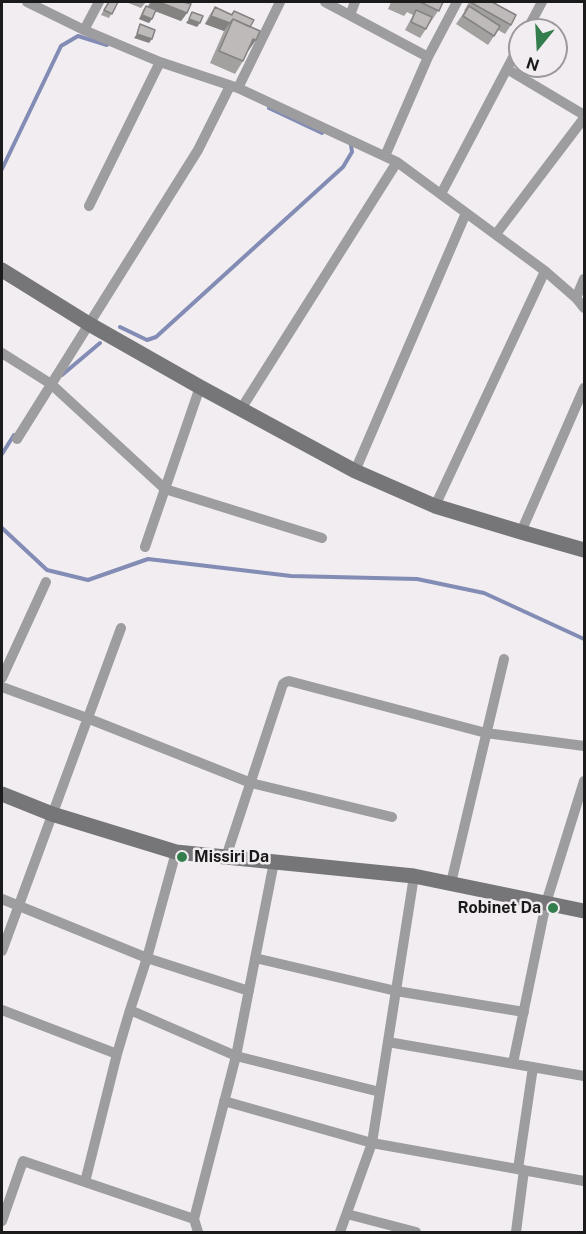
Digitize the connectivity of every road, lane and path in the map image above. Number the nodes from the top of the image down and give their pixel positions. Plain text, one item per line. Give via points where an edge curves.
1 (27, 2) edge
2 (99, 2) edge
3 (280, 2) edge
4 (325, 2) edge
5 (355, 2) edge
6 (457, 2) edge
7 (542, 2) edge
8 (350, 15) junction
9 (533, 18) edge
10 (84, 30) junction
11 (428, 57) junction
12 (160, 62) junction
13 (507, 69) joint
14 (234, 87) junction
15 (585, 117) edge
16 (385, 156) junction
17 (397, 162) junction
18 (441, 194) junction
19 (89, 206) dead end
20 (466, 213) junction
21 (495, 234) junction
22 (2, 270) edge
23 (545, 271) junction
24 (585, 279) edge
25 (576, 298) junction
26 (585, 308) edge
27 (89, 324) junction
28 (2, 353) edge
29 (51, 384) junction
30 (200, 387) junction
31 (585, 388) edge
32 (241, 409) junction
33 (17, 439) dead end
34 (355, 471) junction
35 (165, 489) junction
36 (435, 506) junction
37 (521, 532) junction
38 (322, 538) dead end
39 (145, 547) dead end
40 (585, 550) edge
41 (46, 582) dead end
42 (121, 628) dead end
43 (504, 659) dead end
44 (2, 678) edge
45 (2, 687) edge
46 (87, 718) junction
47 (486, 733) junction
48 (585, 746) edge
49 (585, 781) edge
50 (251, 783) junction
51 (2, 794) edge
52 (52, 814) junction
53 (392, 817) dead end
54 (176, 852) junction
55 (225, 857) junction
56 (274, 862) junction
57 (414, 876) junction
58 (451, 883) junction
59 (2, 899) edge
60 (546, 903) junction
61 (18, 906) junction
62 (585, 911) edge
63 (2, 951) edge
64 (147, 958) junction
65 (255, 958) junction
66 (249, 991) junction
67 (396, 991) junction
68 (2, 1010) edge
69 (130, 1010) junction
70 (524, 1012) junction
71 (388, 1042) junction
72 (117, 1054) junction
73 (236, 1056) junction
74 (513, 1063) junction
75 (532, 1066) junction
76 (585, 1076) edge
77 (380, 1092) junction
78 (224, 1101) junction
79 (372, 1143) junction
80 (521, 1170) junction
81 (585, 1181) edge
82 (85, 1182) junction
83 (347, 1214) junction
84 (194, 1219) junction
85 (2, 1221) edge
86 (198, 1233) edge
87 (340, 1233) edge
88 (416, 1233) edge
89 (516, 1233) edge

1 - 10 street
2 - 10 street
3 - 14 street
4 - 8 street
5 - 8 street
6 - 11 street
7 - 9 street
8 - 11 street
10 - 12 street
11 - 16 street
12 - 14 street
12 - 19 street
13 - 15 street
13 - 18 street
14 - 16 street
14 - 27 street
15 - 21 street
16 - 17 street
17 - 18 street
17 - 32 street
18 - 20 street
20 - 21 street
20 - 34 street
21 - 23 street
22 - 27 street
23 - 25 street
23 - 36 street
24 - 25 street
25 - 26 street
27 - 29 street
27 - 30 street
28 - 29 street
29 - 33 street
29 - 35 street
30 - 32 street
30 - 35 street
31 - 37 street
32 - 34 street
34 - 36 street
35 - 38 street
35 - 39 street
36 - 37 street
37 - 40 street
41 - 44 street
42 - 46 street
43 - 47 street
45 - 46 street
46 - 50 street
46 - 52 street
47 - 48 street
47 - 50 street via 289,681 283,684
47 - 58 street
49 - 60 street
50 - 53 street
50 - 55 street
51 - 52 street
52 - 54 street
52 - 61 street
54 - 55 street
54 - 64 street
55 - 56 street
56 - 57 street
56 - 65 street
57 - 58 street
57 - 67 street
58 - 60 street
59 - 61 street
60 - 62 street
60 - 70 street
61 - 63 street
61 - 64 street
64 - 66 street
64 - 69 street
65 - 66 street
65 - 67 street
66 - 73 street
67 - 70 street
67 - 71 street
68 - 72 street
69 - 72 street
69 - 73 street
70 - 74 street
71 - 74 street
71 - 77 street
72 - 82 street
73 - 77 street
73 - 78 street
74 - 75 street
75 - 76 street
75 - 80 street
77 - 79 street
78 - 79 street
78 - 84 street
79 - 80 street
79 - 83 street
80 - 81 street
80 - 89 street
82 - 84 street
82 - 85 street via 23,1161
83 - 87 street
83 - 88 street
84 - 86 street

